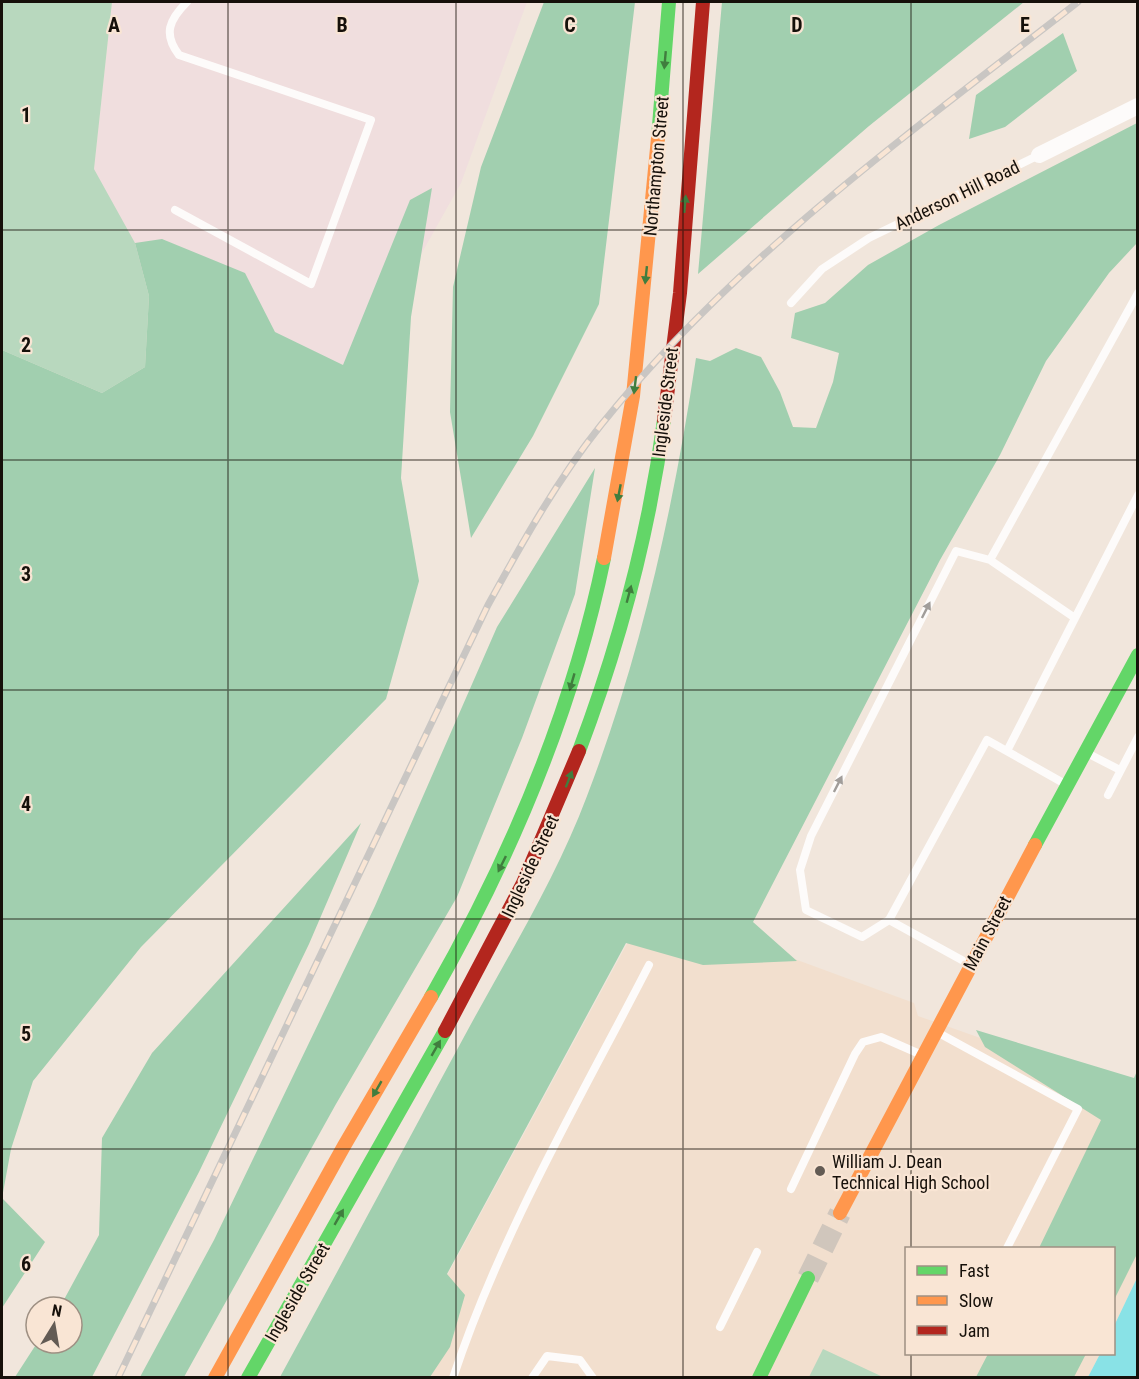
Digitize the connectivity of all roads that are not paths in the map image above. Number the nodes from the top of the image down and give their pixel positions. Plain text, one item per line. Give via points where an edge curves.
1 (187, 2) edge
2 (669, 2) edge
3 (703, 2) edge
4 (1137, 106) edge
5 (1039, 155) joint
6 (175, 210) dead end
7 (1137, 293) edge
8 (791, 303) dead end
9 (677, 304) joint
10 (641, 330) joint
11 (1137, 495) edge
12 (990, 560) junction
13 (1075, 618) junction
14 (1137, 655) edge
15 (1137, 737) edge
16 (1007, 751) junction
17 (1085, 752) junction
18 (1120, 770) junction
19 (1067, 785) junction
20 (1108, 795) dead end
21 (889, 920) junction
22 (649, 965) dead end
23 (970, 965) junction
24 (935, 1031) junction
25 (922, 1055) junction
26 (791, 1189) dead end
27 (840, 1213) tunnel mouth
28 (1008, 1247) edge
29 (758, 1252) dead end
30 (808, 1278) tunnel mouth
31 (720, 1328) dead end
32 (215, 1377) edge
33 (248, 1377) edge
34 (453, 1377) edge
35 (532, 1377) edge
36 (593, 1377) edge
37 (759, 1377) edge

1 - 6 lane via 177,11 169,29 169,42 179,55 371,120 310,284
2 -> 10 main road, Northampton Street
9 -> 3 main road, Northampton Street
4 - 5 street, Anderson Hill Road
5 - 8 lane, Anderson Hill Road via 869,238 822,269
7 - 12 lane
33 -> 9 main road, Ingleside Street via 447,1027 539,850 568,781 614,649 633,579 660,448
10 -> 32 main road, Ingleside Street via 626,455 591,615 540,777 471,927
11 - 13 lane
12 - 13 lane
21 -> 12 lane via 862,937 806,910 800,870 811,836 956,551
13 - 16 lane
14 - 17 main road, Main Street
15 - 18 lane
16 - 19 lane
16 - 21 lane via 987,740
17 - 18 lane
17 - 19 main road, Main Street
18 - 20 lane
19 - 23 main road, Main Street
21 - 23 lane
22 - 34 lane via 517,1223
23 - 24 main road, Main Street
24 - 25 main road, Main Street
24 - 28 lane via 1078,1109
25 - 26 lane via 881,1037 863,1042
25 - 27 main road, Main Street
29 - 31 lane
30 - 37 main road
35 - 36 lane via 547,1356 580,1360

